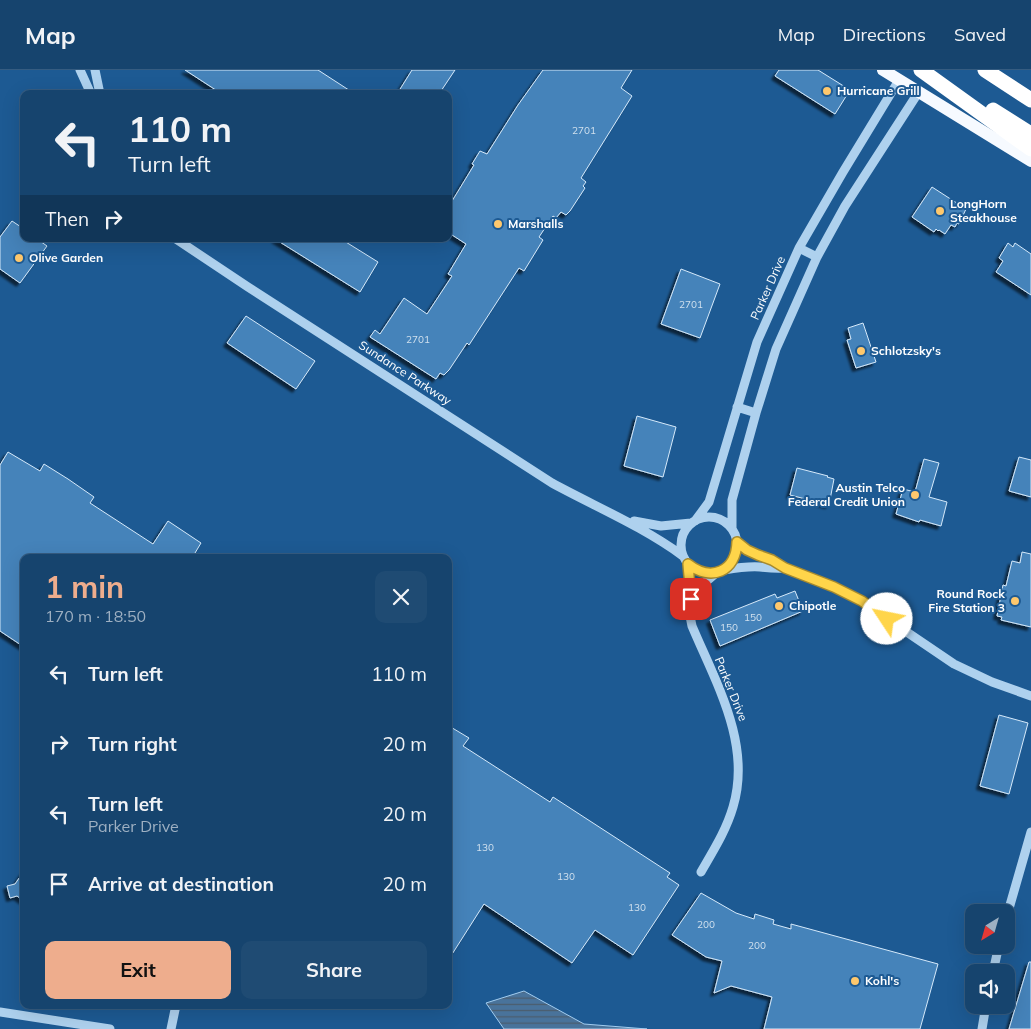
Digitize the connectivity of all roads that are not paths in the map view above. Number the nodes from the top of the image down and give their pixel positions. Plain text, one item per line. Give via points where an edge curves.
1 (80, 70) edge
2 (95, 70) edge
3 (883, 70) edge
4 (921, 70) edge
5 (931, 70) edge
6 (985, 70) edge
7 (899, 80) junction
8 (90, 90) edge
9 (99, 90) edge
10 (918, 92) junction
11 (1029, 98) edge
12 (1031, 134) edge
13 (1031, 149) edge
14 (1031, 161) edge
15 (180, 242) edge
16 (799, 248) junction
17 (817, 257) junction
18 (737, 407) junction
19 (756, 413) junction
20 (626, 520) junction
21 (693, 522) junction
22 (732, 530) junction
23 (737, 542) junction
24 (683, 556) junction
25 (688, 564) junction
26 (785, 568) junction
27 (720, 571) junction
28 (691, 599) junction
29 (1031, 696) edge
30 (1031, 832) edge
31 (701, 872) dead end
32 (1010, 904) edge
33 (175, 1009) edge
34 (0, 1012) edge
35 (984, 1014) edge
36 (110, 1029) edge
37 (171, 1029) edge
38 (982, 1029) edge

1 - 8 street
2 - 9 street
3 - 7 main road
4 - 13 highway
5 - 12 highway
6 - 11 highway
7 - 10 main road
7 - 16 street, Parker Drive
10 - 14 main road
10 - 17 street via 845,206
15 - 20 street, Sundance Parkway via 552,483
16 - 17 street
16 - 18 street, Parker Drive via 757,342
17 - 19 street via 776,349
18 - 19 street
18 - 21 street, Parker Drive via 708,502
19 - 22 street via 732,500
20 - 21 street, Sundance Parkway via 661,526
20 - 24 street, Sundance Parkway
21 - 22 street via 713,517 725,522
21 - 24 street via 682,538
22 - 23 street
23 - 26 street
23 - 27 street via 734,558
24 - 25 street
25 - 27 street via 701,572
25 - 28 street, Parker Drive
26 - 27 street via 741,567
26 - 29 street via 862,601 954,664
27 - 28 street
28 - 31 street, Parker Drive via 692,626 732,723 739,757 733,808 721,838
30 - 32 street
33 - 37 street
34 - 36 street
35 - 38 street

